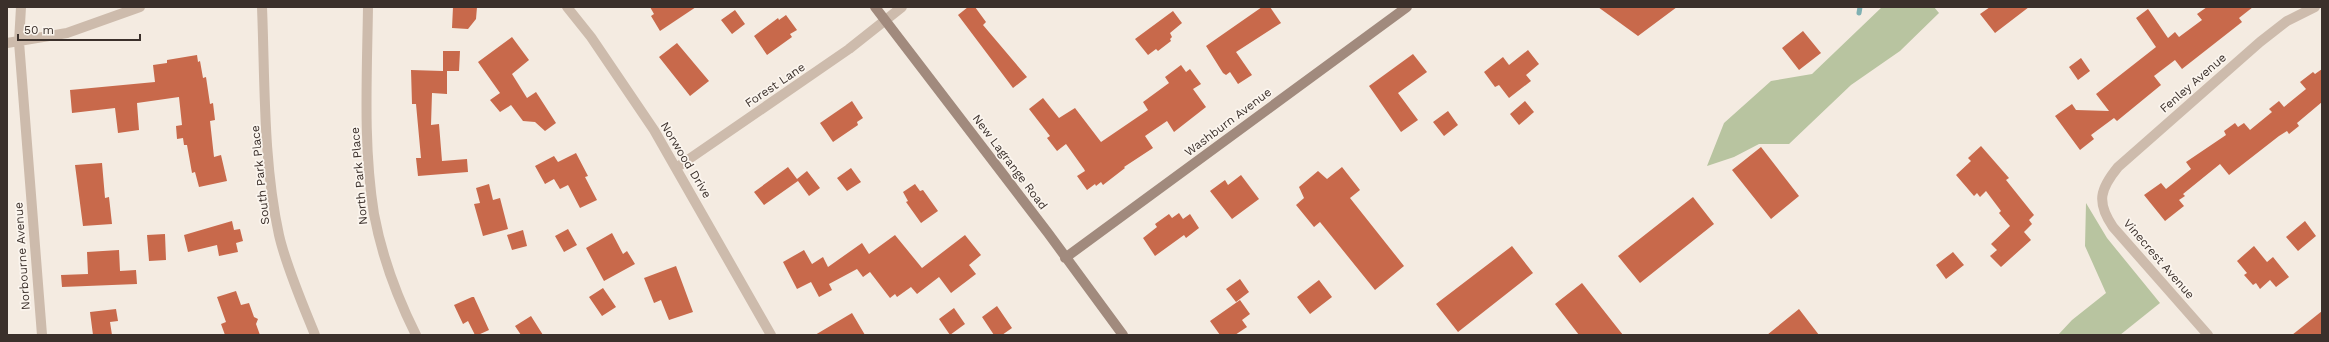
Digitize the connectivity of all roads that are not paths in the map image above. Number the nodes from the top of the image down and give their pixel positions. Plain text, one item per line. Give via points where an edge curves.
1 (21, 7) edge
2 (140, 7) edge
3 (262, 7) edge
4 (368, 7) edge
5 (566, 7) edge
6 (875, 7) edge
7 (902, 7) edge
8 (1407, 7) edge
9 (2315, 7) edge
10 (885, 20) junction
11 (19, 42) junction
12 (7, 43) edge
13 (676, 168) junction
14 (2102, 194) joint
15 (1065, 258) junction
16 (769, 333) edge
17 (42, 335) edge
18 (315, 335) edge
19 (416, 335) edge
20 (1123, 335) edge
21 (2208, 335) edge

1 - 11 street, Norbourne Avenue
2 - 11 street via 67,33
3 - 18 street, South Park Place via 275,215 279,237
4 - 19 street, North Park Place via 368,141 374,213 386,263
5 - 13 street, Norwood Drive via 620,78
6 - 10 street, New Lagrange Road
7 - 10 street, Forest Lane
8 - 15 street, Washburn Avenue
9 - 14 street, Fenley Avenue via 2287,21 2260,42 2118,167 2106,181
10 - 13 street, Forest Lane via 849,49
10 - 15 street, New Lagrange Road
11 - 12 street
11 - 17 street, Norbourne Avenue
13 - 16 street, Norwood Drive
14 - 21 street, Vinecrest Avenue via 2105,215 2113,227
15 - 20 street, New Lagrange Road

